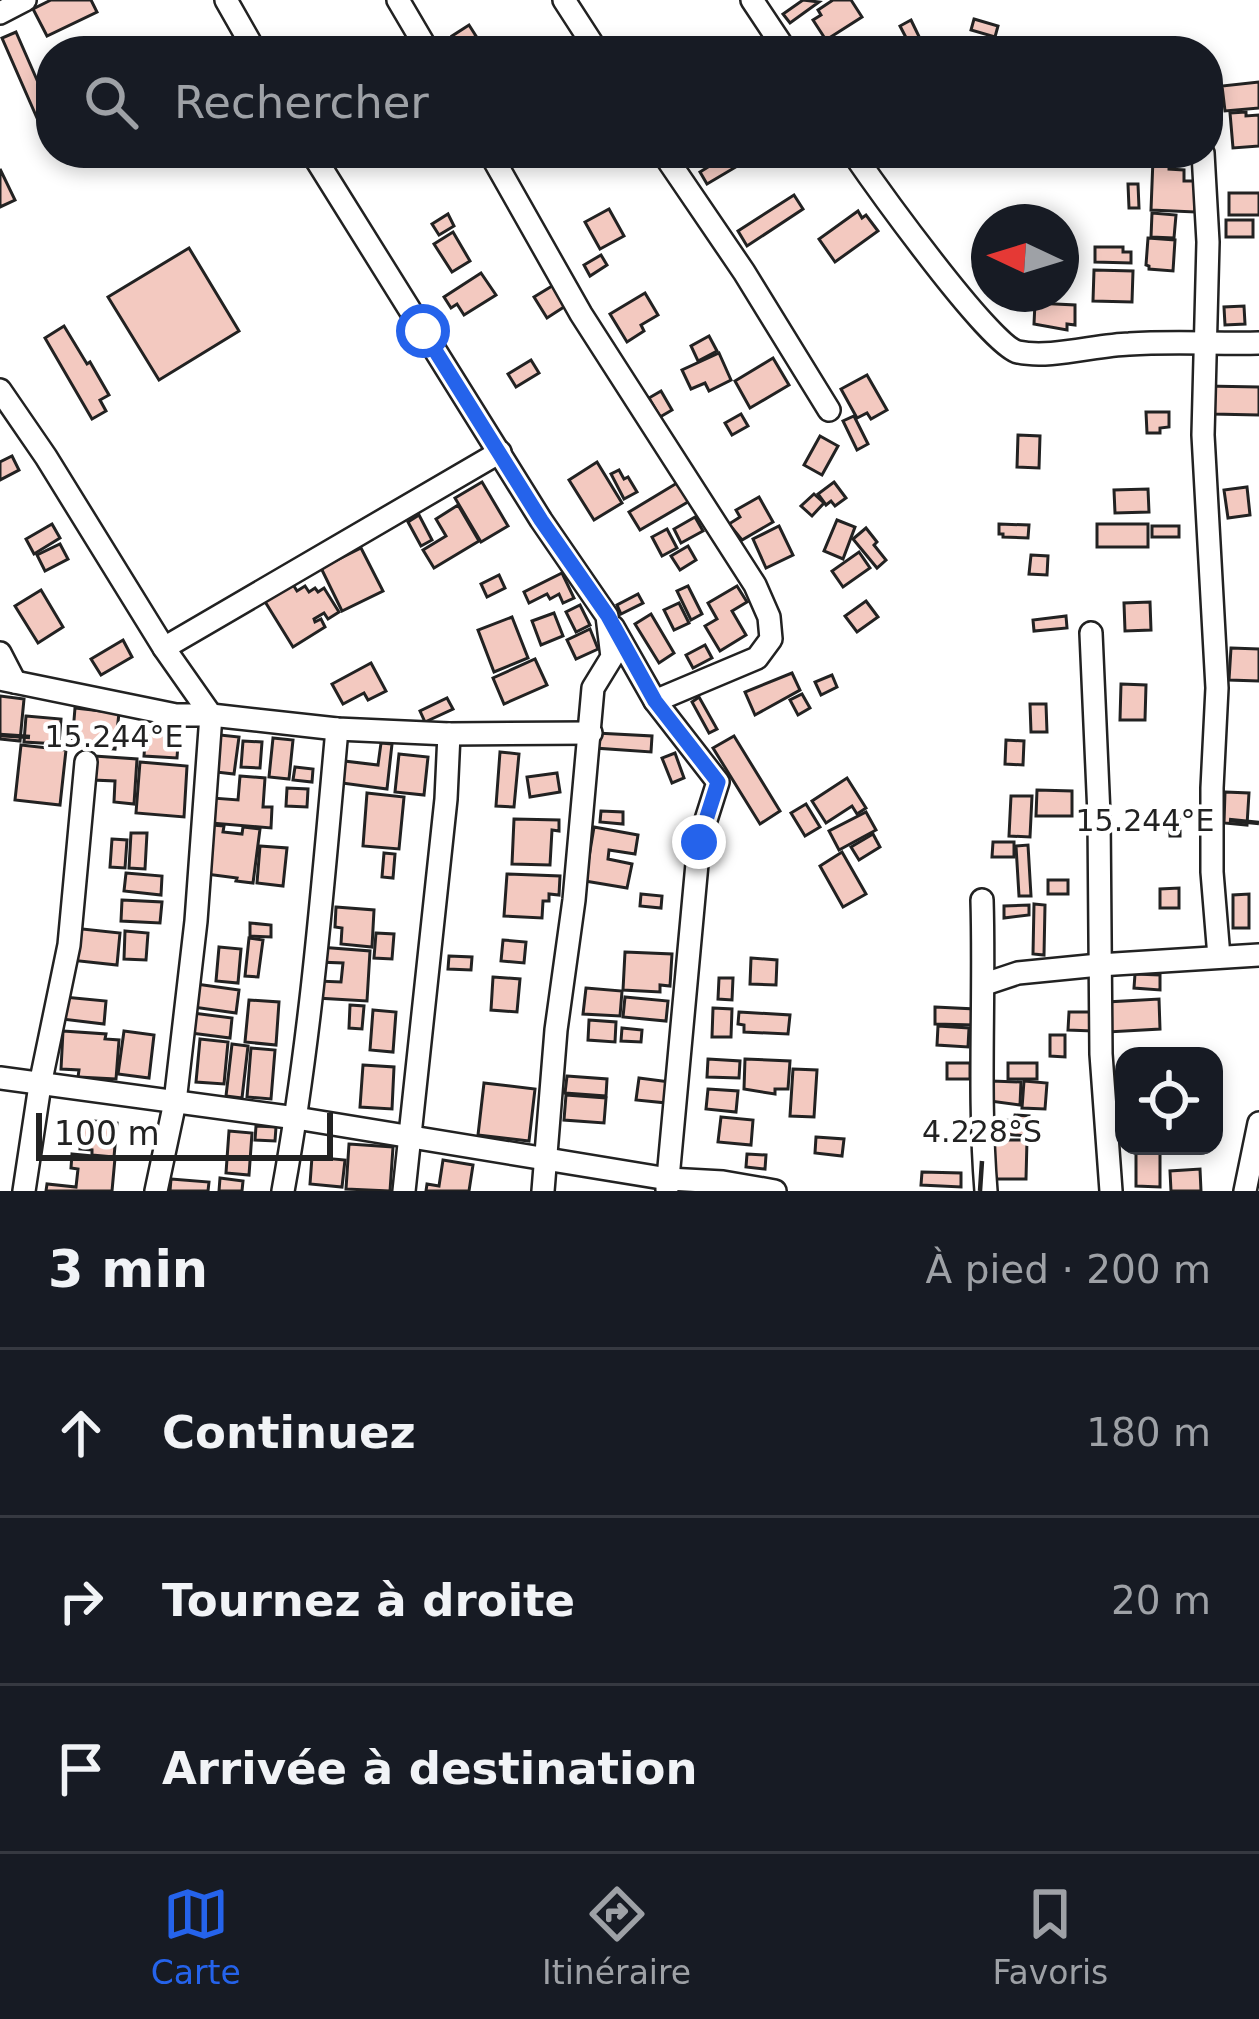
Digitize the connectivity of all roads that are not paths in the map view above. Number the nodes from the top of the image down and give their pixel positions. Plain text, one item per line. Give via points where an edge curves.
1 (25, 0) edge
2 (226, 0) edge
3 (398, 0) edge
4 (564, 0) edge
5 (752, 0) edge
6 (0, 13) edge
7 (246, 36) edge
8 (419, 36) edge
9 (587, 36) edge
10 (776, 36) edge
11 (321, 168) edge
12 (498, 168) edge
13 (673, 168) edge
14 (863, 168) edge
15 (1204, 168) edge
16 (1259, 343) edge
17 (1203, 344) junction
18 (0, 390) edge
19 (829, 410) dead end
20 (500, 452) junction
21 (608, 616) junction
22 (1091, 633) dead end
23 (164, 648) junction
24 (0, 653) edge
25 (8, 680) edge
26 (655, 701) junction
27 (212, 716) junction
28 (337, 729) junction
29 (591, 733) junction
30 (449, 734) junction
31 (86, 762) dead end
32 (982, 900) dead end
33 (1259, 956) edge
34 (1219, 957) junction
35 (1099, 965) junction
36 (985, 984) junction
37 (0, 1078) edge
38 (40, 1085) junction
39 (175, 1102) junction
40 (296, 1118) junction
41 (1259, 1123) edge
42 (408, 1137) junction
43 (548, 1159) junction
44 (667, 1185) edge
45 (24, 1191) edge
46 (156, 1191) edge
47 (283, 1191) edge
48 (404, 1191) edge
49 (543, 1191) edge
50 (775, 1191) edge
51 (986, 1191) edge
52 (1111, 1191) edge
53 (1245, 1191) edge

1 - 6 street
2 - 7 street
3 - 8 street
4 - 9 street
5 - 10 street
11 - 20 street
12 - 26 street via 769,617 771,640 757,658
13 - 19 street
14 - 17 street via 1005,346 1045,352
15 - 17 street
16 - 17 street
17 - 34 street
18 - 23 street
20 - 21 street
20 - 23 street
21 - 26 street
21 - 29 street via 612,657 593,688
22 - 35 street
23 - 27 street
24 - 25 street
25 - 27 street
26 - 44 street via 718,782 699,842
27 - 28 street
27 - 39 street
28 - 30 street
28 - 40 street
29 - 30 street
29 - 43 street
30 - 42 street
31 - 38 street via 69,945
32 - 36 street
33 - 34 street
34 - 35 street
35 - 36 street
35 - 52 street
36 - 51 street
37 - 38 street
38 - 39 street
38 - 45 street
39 - 40 street
39 - 46 street
40 - 42 street
40 - 47 street
41 - 53 street
42 - 43 street
42 - 48 street
43 - 44 street
43 - 49 street
44 - 50 street via 723,1182

